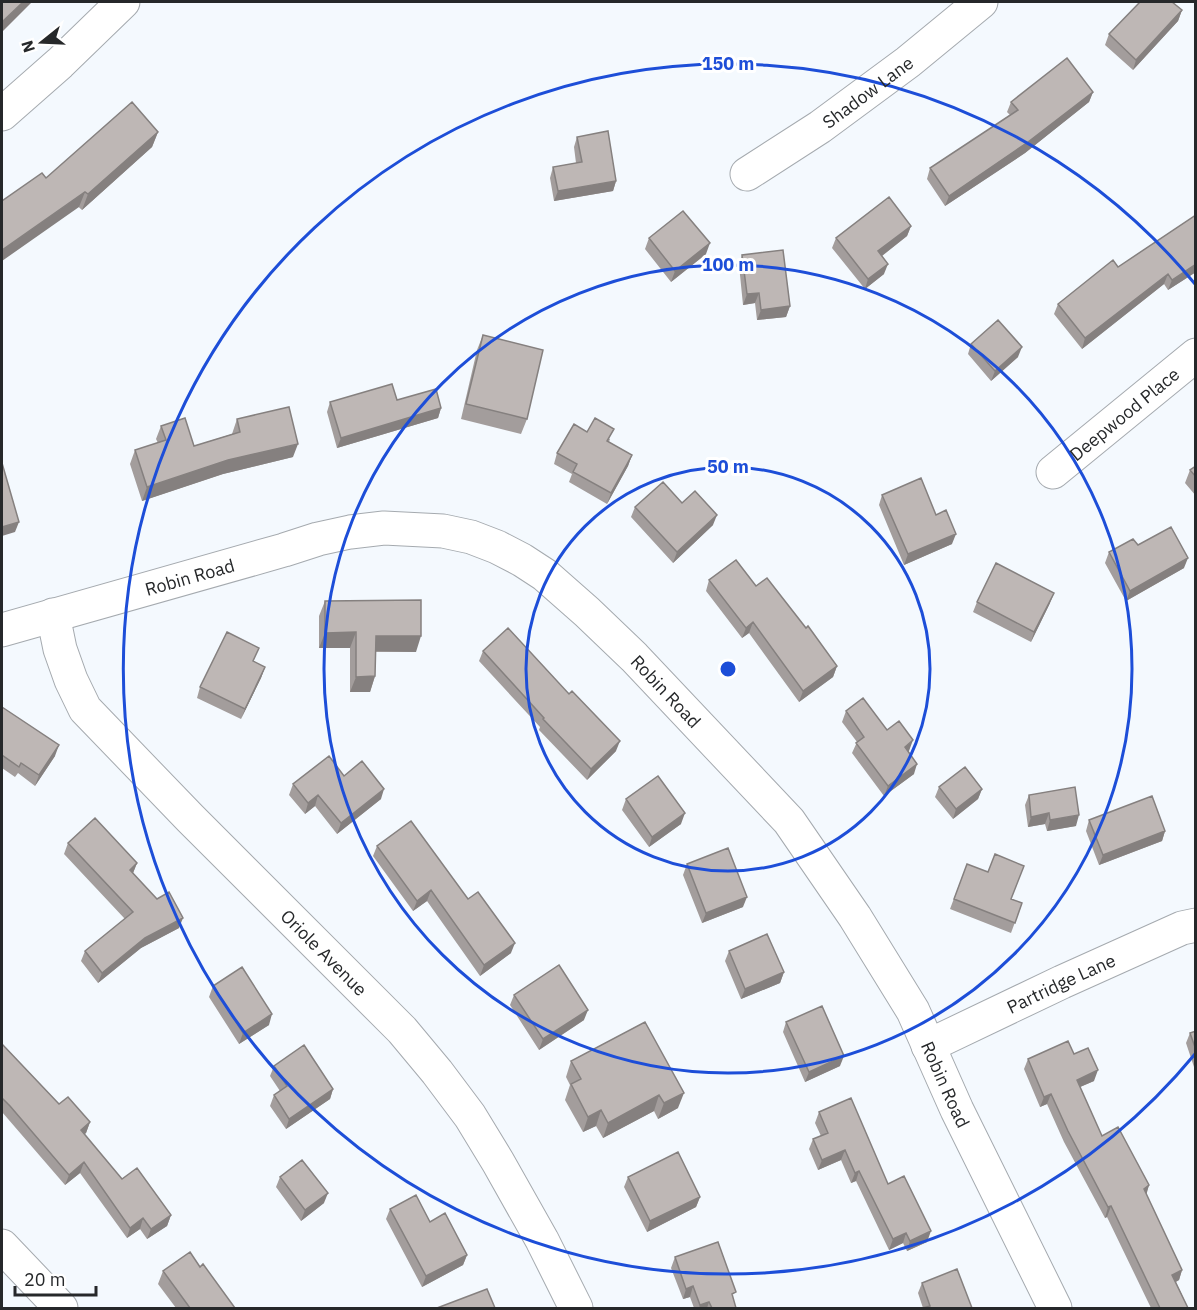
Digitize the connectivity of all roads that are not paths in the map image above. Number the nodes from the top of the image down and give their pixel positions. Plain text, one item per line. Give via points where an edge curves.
1 (123, 2) edge
2 (981, 2) edge
3 (2, 114) edge
4 (747, 174) dead end
5 (1196, 355) edge
6 (1053, 472) dead end
7 (53, 615) junction
8 (2, 630) edge
9 (1196, 925) edge
10 (928, 1046) junction
11 (2, 1246) edge
12 (61, 1308) edge
13 (576, 1308) edge
14 (1055, 1308) edge

1 - 3 street
2 - 4 street, Shadow Lane via 820,128
5 - 6 street, Deepwood Place
7 - 8 street, Robin Road
7 - 10 street, Robin Road via 350,532 384,528 435,531 471,537 497,547 545,575 587,612 789,820 913,1011
7 - 13 street, Oriole Avenue via 60,649 85,709 402,1030 437,1072 498,1162
9 - 10 street, Partridge Lane via 1062,982
10 - 14 street, Robin Road
11 - 12 street

